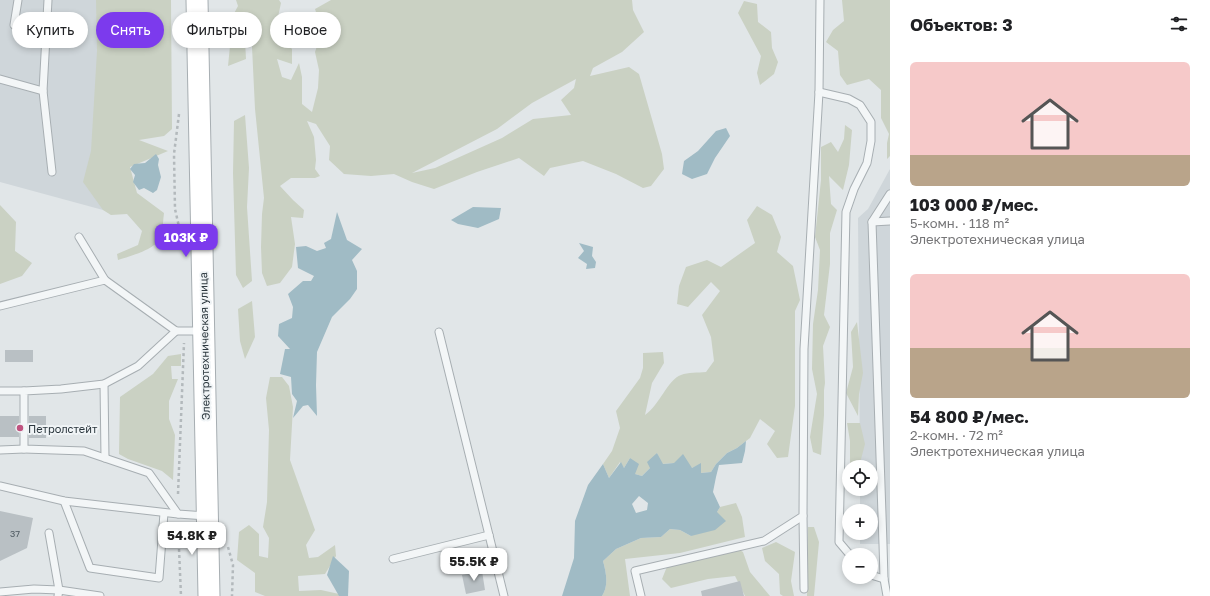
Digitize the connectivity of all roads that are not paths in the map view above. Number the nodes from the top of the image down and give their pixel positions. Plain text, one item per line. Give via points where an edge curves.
1 (18, 0) edge
2 (48, 0) edge
3 (197, 0) edge
4 (820, 0) edge
5 (16, 12) edge
6 (0, 79) edge
7 (43, 91) junction
8 (819, 92) junction
9 (52, 172) dead end
10 (890, 194) edge
11 (890, 221) edge
12 (872, 222) junction
13 (79, 237) dead end
14 (105, 280) junction
15 (0, 306) edge
16 (176, 331) junction
17 (194, 331) junction
18 (439, 332) dead end
19 (104, 384) junction
20 (0, 391) edge
21 (24, 391) junction
22 (24, 449) junction
23 (0, 450) edge
24 (105, 458) junction
25 (0, 486) edge
26 (64, 501) junction
27 (164, 513) junction
28 (178, 514) junction
29 (208, 516) junction
30 (803, 516) junction
31 (49, 533) dead end
32 (489, 535) junction
33 (844, 548) edge
34 (393, 559) dead end
35 (878, 577) edge
36 (884, 579) junction
37 (804, 590) dead end
38 (0, 592) edge
39 (59, 593) edge
40 (100, 596) edge
41 (209, 596) edge
42 (504, 596) edge
43 (641, 596) edge
44 (887, 596) edge

1 - 5 lane
2 - 7 lane
3 - 17 main road, Электротехническая улица
4 - 8 lane
6 - 7 lane
7 - 9 lane
8 - 30 lane via 804,349
8 - 33 lane via 849,98 860,105 871,122 867,162 846,212 839,542
10 - 12 lane
11 - 12 lane
12 - 36 lane
13 - 14 lane
14 - 15 lane
14 - 16 lane
16 - 17 lane
16 - 19 lane via 138,366
17 - 29 main road, Электротехническая улица
18 - 32 lane
19 - 21 lane
19 - 24 lane
20 - 21 lane
21 - 22 lane
22 - 23 lane
22 - 24 lane via 84,451
24 - 28 lane via 149,474
25 - 26 lane
26 - 27 lane
26 - 27 lane via 90,568 159,578
27 - 28 lane
28 - 29 lane
29 - 41 main road, Электротехническая улица
30 - 37 lane
30 - 43 lane via 764,541 635,571
31 - 39 lane
32 - 34 lane
32 - 42 lane
35 - 36 lane
36 - 44 lane
38 - 39 lane via 34,589
39 - 40 lane

